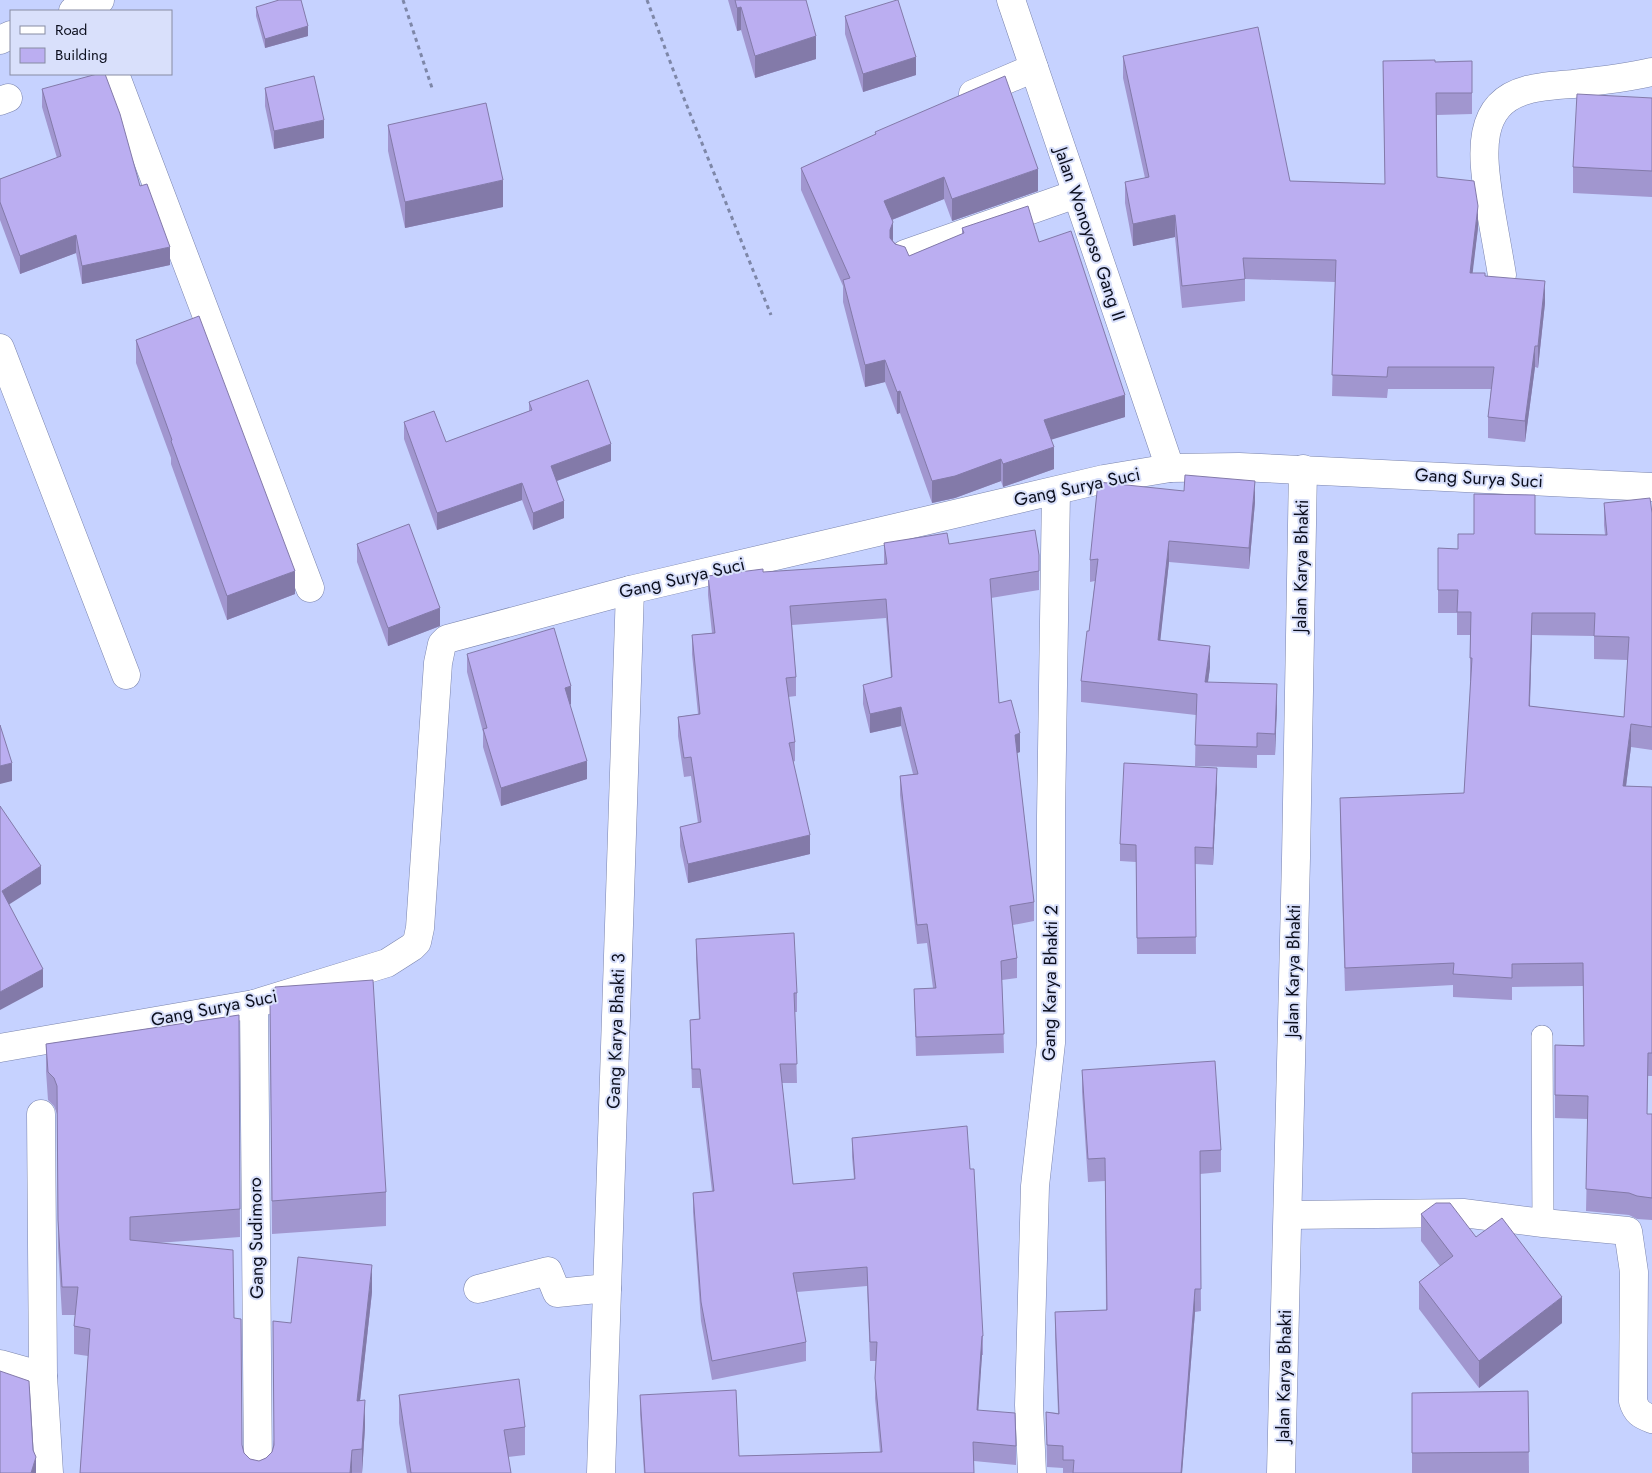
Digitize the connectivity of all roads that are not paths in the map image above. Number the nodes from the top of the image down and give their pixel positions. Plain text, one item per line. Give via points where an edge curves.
1 (1011, 0) edge
2 (1034, 68) junction
3 (1652, 72) edge
4 (115, 75) edge
5 (952, 103) edge
6 (1076, 194) junction
7 (905, 254) edge
8 (1502, 275) edge
9 (0, 348) edge
10 (1170, 468) junction
11 (1303, 469) junction
12 (1652, 487) edge
13 (1056, 491) junction
14 (310, 588) dead end
15 (630, 590) junction
16 (126, 675) dead end
17 (254, 1004) junction
18 (1542, 1036) dead end
19 (0, 1048) edge
20 (41, 1114) dead end
21 (1288, 1215) junction
22 (1543, 1223) junction
23 (1640, 1231) edge
24 (608, 1288) junction
25 (478, 1289) dead end
26 (0, 1364) edge
27 (43, 1376) junction
28 (1652, 1419) edge
29 (49, 1473) edge
30 (258, 1473) edge
31 (602, 1473) edge
32 (1032, 1473) edge
33 (1281, 1473) edge

1 - 2 street, Jalan Wonoyoso Gang II
2 - 5 street
2 - 6 street, Jalan Wonoyoso Gang II
3 - 8 street via 1527,90 1509,97 1495,113 1487,130 1484,150
4 - 14 street
6 - 7 street
6 - 10 street, Jalan Wonoyoso Gang II
9 - 16 street
10 - 11 street, Gang Surya Suci
10 - 13 street, Gang Surya Suci
11 - 12 street, Gang Surya Suci
11 - 21 street, Jalan Karya Bhakti
13 - 15 street, Gang Surya Suci
13 - 32 street, Gang Karya Bhakti 2 via 1051,1043 1035,1186 1029,1405
15 - 17 street, Gang Surya Suci via 447,639 442,644 417,942 387,963
15 - 24 street, Gang Karya Bhakti 3
17 - 19 street, Gang Surya Suci
17 - 30 street, Gang Sudimoro
18 - 22 lane
20 - 27 street
21 - 22 street via 1463,1213
21 - 33 street, Jalan Karya Bhakti
22 - 23 street
23 - 28 street via 1634,1272 1633,1401 1636,1410
24 - 25 street via 557,1293 548,1271
24 - 31 street, Gang Karya Bhakti 3
26 - 27 street
27 - 29 street

